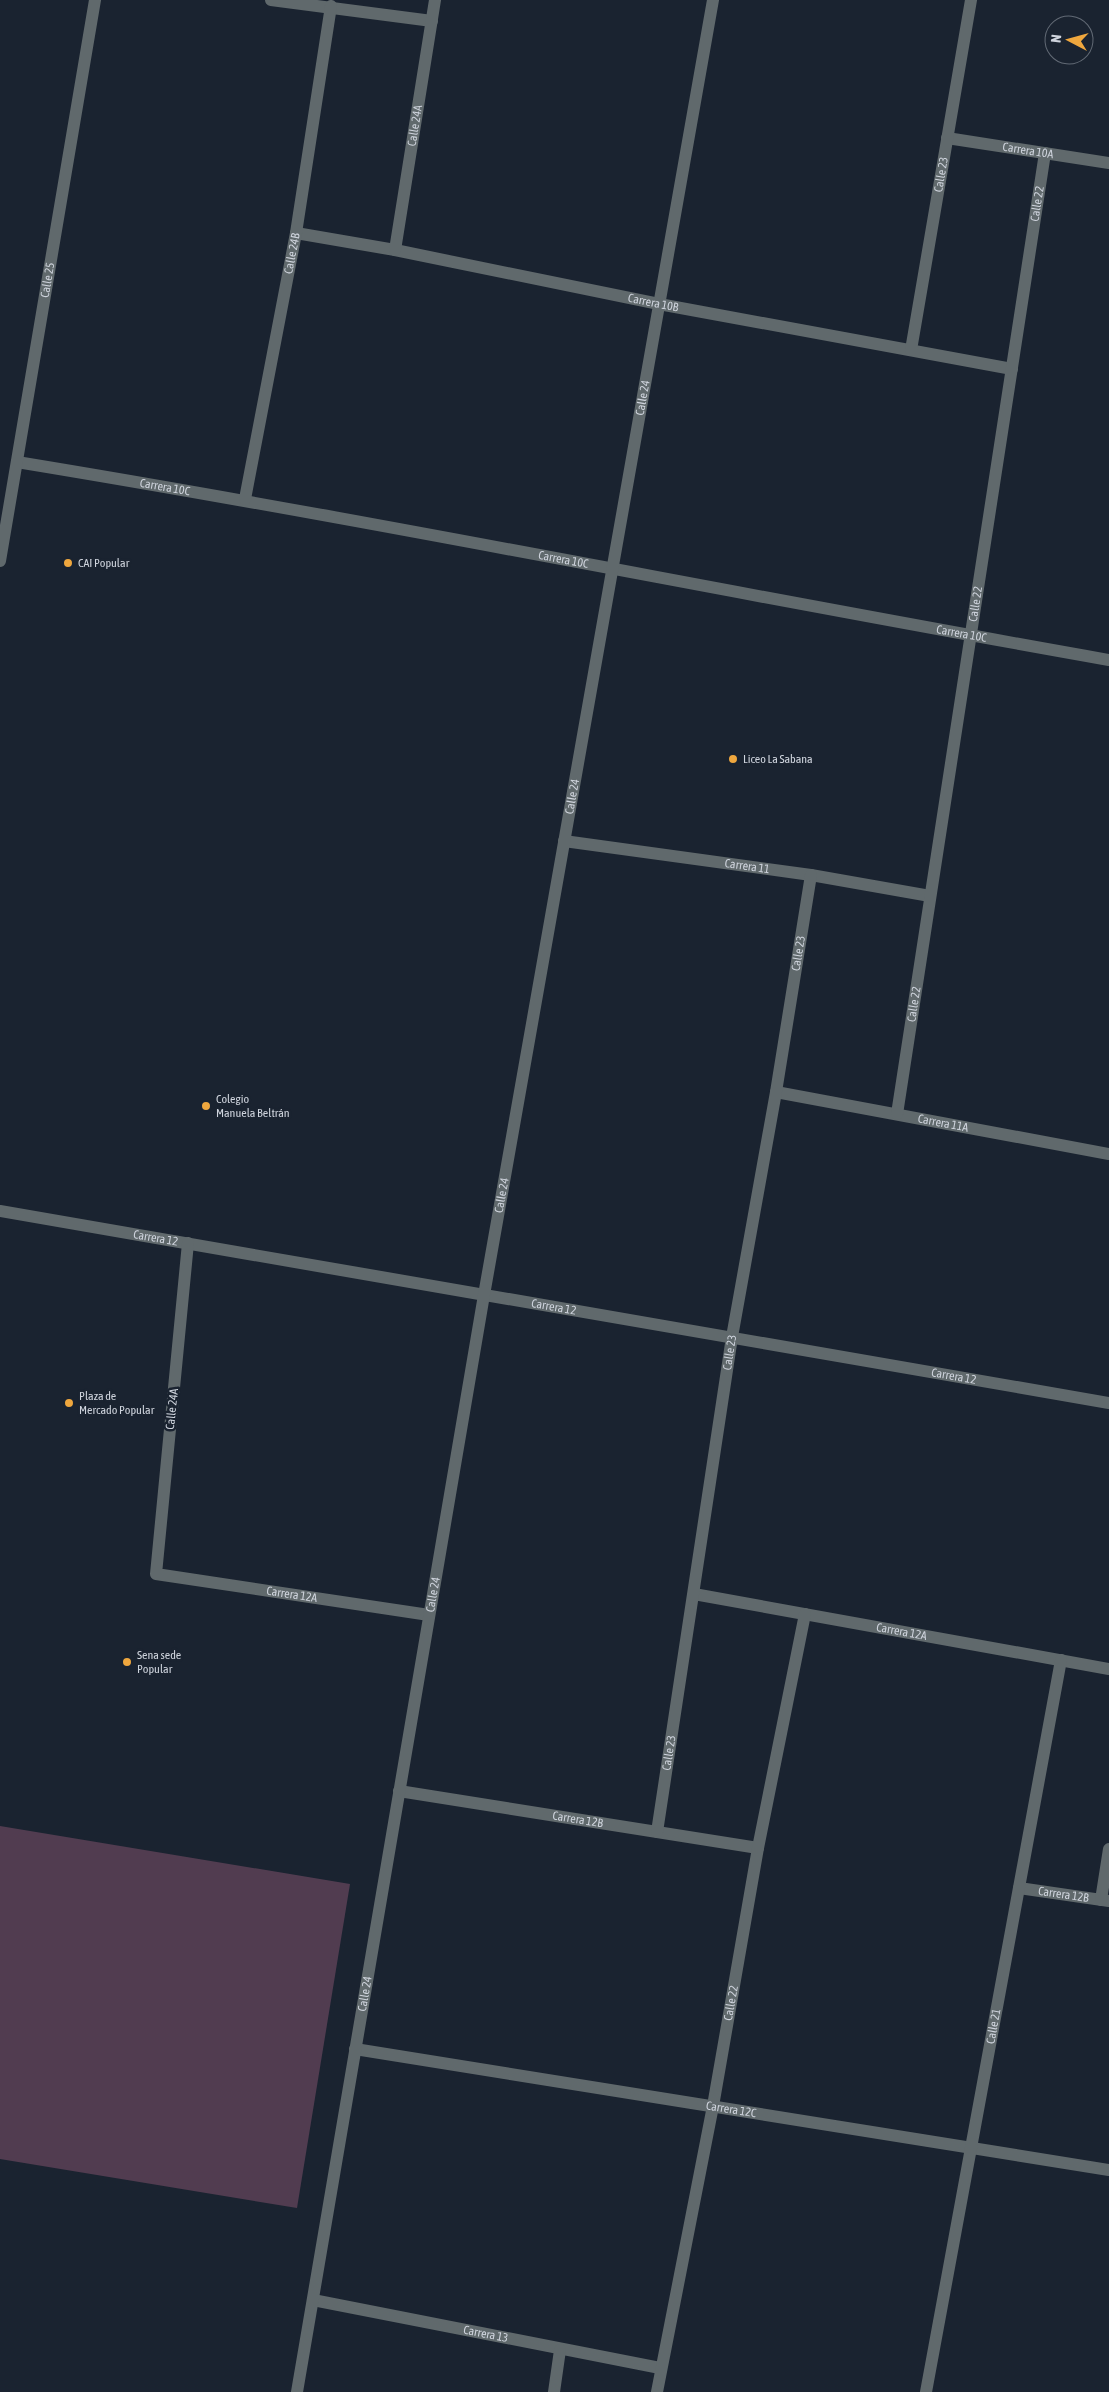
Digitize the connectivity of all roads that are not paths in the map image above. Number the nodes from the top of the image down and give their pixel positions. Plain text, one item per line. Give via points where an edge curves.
1 (95, 0) edge
2 (271, 0) edge
3 (435, 0) edge
4 (713, 0) edge
5 (971, 0) edge
6 (331, 6) junction
7 (432, 21) junction
8 (947, 138) junction
9 (1045, 153) junction
10 (1109, 163) edge
11 (296, 233) junction
12 (395, 250) junction
13 (659, 304) junction
14 (911, 350) junction
15 (1012, 369) junction
16 (17, 462) junction
17 (245, 499) junction
18 (0, 560) edge
19 (612, 570) junction
20 (971, 636) junction
21 (1109, 660) edge
22 (564, 841) junction
23 (811, 875) junction
24 (930, 896) junction
25 (776, 1092) junction
26 (897, 1114) junction
27 (1109, 1154) edge
28 (0, 1211) edge
29 (188, 1243) junction
30 (484, 1295) junction
31 (732, 1337) junction
32 (1109, 1404) edge
33 (156, 1574) joint
34 (694, 1594) junction
35 (805, 1614) junction
36 (429, 1615) junction
37 (1062, 1660) junction
38 (1109, 1669) edge
39 (399, 1791) junction
40 (657, 1832) junction
41 (758, 1848) junction
42 (1109, 1849) edge
43 (1019, 1888) junction
44 (1105, 1901) edge
45 (355, 2049) junction
46 (713, 2106) junction
47 (970, 2148) junction
48 (1109, 2170) edge
49 (312, 2300) junction
50 (560, 2350) junction
51 (660, 2368) junction
52 (297, 2392) edge
53 (554, 2392) edge
54 (657, 2392) edge
55 (926, 2392) edge

1 - 16 street, Calle 25
2 - 6 street
3 - 7 street, Calle 24A
4 - 13 street, Calle 24
5 - 8 street, Calle 23
6 - 7 street
6 - 11 street, Calle 24B
7 - 12 street, Calle 24A
8 - 9 street, Carrera 10A
8 - 14 street, Calle 23
9 - 10 street, Carrera 10A
9 - 15 street, Calle 22
11 - 12 street, Carrera 10B
11 - 17 street, Calle 24B
12 - 13 street, Carrera 10B
13 - 14 street, Carrera 10B
13 - 19 street, Calle 24
14 - 15 street, Carrera 10B
15 - 20 street, Calle 22
16 - 17 street, Carrera 10C
16 - 18 street, Calle 25
17 - 19 street, Carrera 10C
19 - 20 street, Carrera 10C
19 - 22 street, Calle 24
20 - 21 street, Carrera 10C
20 - 24 street, Calle 22
22 - 23 street, Carrera 11
22 - 30 street, Calle 24
23 - 24 street, Carrera 11
23 - 25 street, Calle 23
24 - 26 street, Calle 22
25 - 26 street, Carrera 11A
25 - 31 street, Calle 23
26 - 27 street, Carrera 11A
28 - 29 street, Carrera 12
29 - 30 street, Carrera 12
29 - 33 street, Calle 24A
30 - 31 street, Carrera 12
30 - 36 street, Calle 24
31 - 32 street, Carrera 12
31 - 34 street, Calle 23
33 - 36 street, Carrera 12A
34 - 35 street, Carrera 12A
34 - 40 street, Calle 23
35 - 37 street, Carrera 12A
35 - 41 street, Calle 22
36 - 39 street, Calle 24
37 - 38 street, Carrera 12A
37 - 43 street, Calle 21
39 - 40 street, Carrera 12B
39 - 45 street, Calle 24
40 - 41 street, Carrera 12B
41 - 46 street, Calle 22
42 - 44 street
43 - 44 street, Carrera 12B
43 - 47 street, Calle 21
45 - 46 street, Carrera 12C
45 - 49 street, Calle 24
46 - 47 street, Carrera 12C
46 - 51 street, Calle 22
47 - 48 street, Carrera 12C
47 - 55 street, Calle 21
49 - 50 street, Carrera 13
49 - 52 street, Calle 24
50 - 51 street, Carrera 13
50 - 53 street
51 - 54 street, Calle 22

